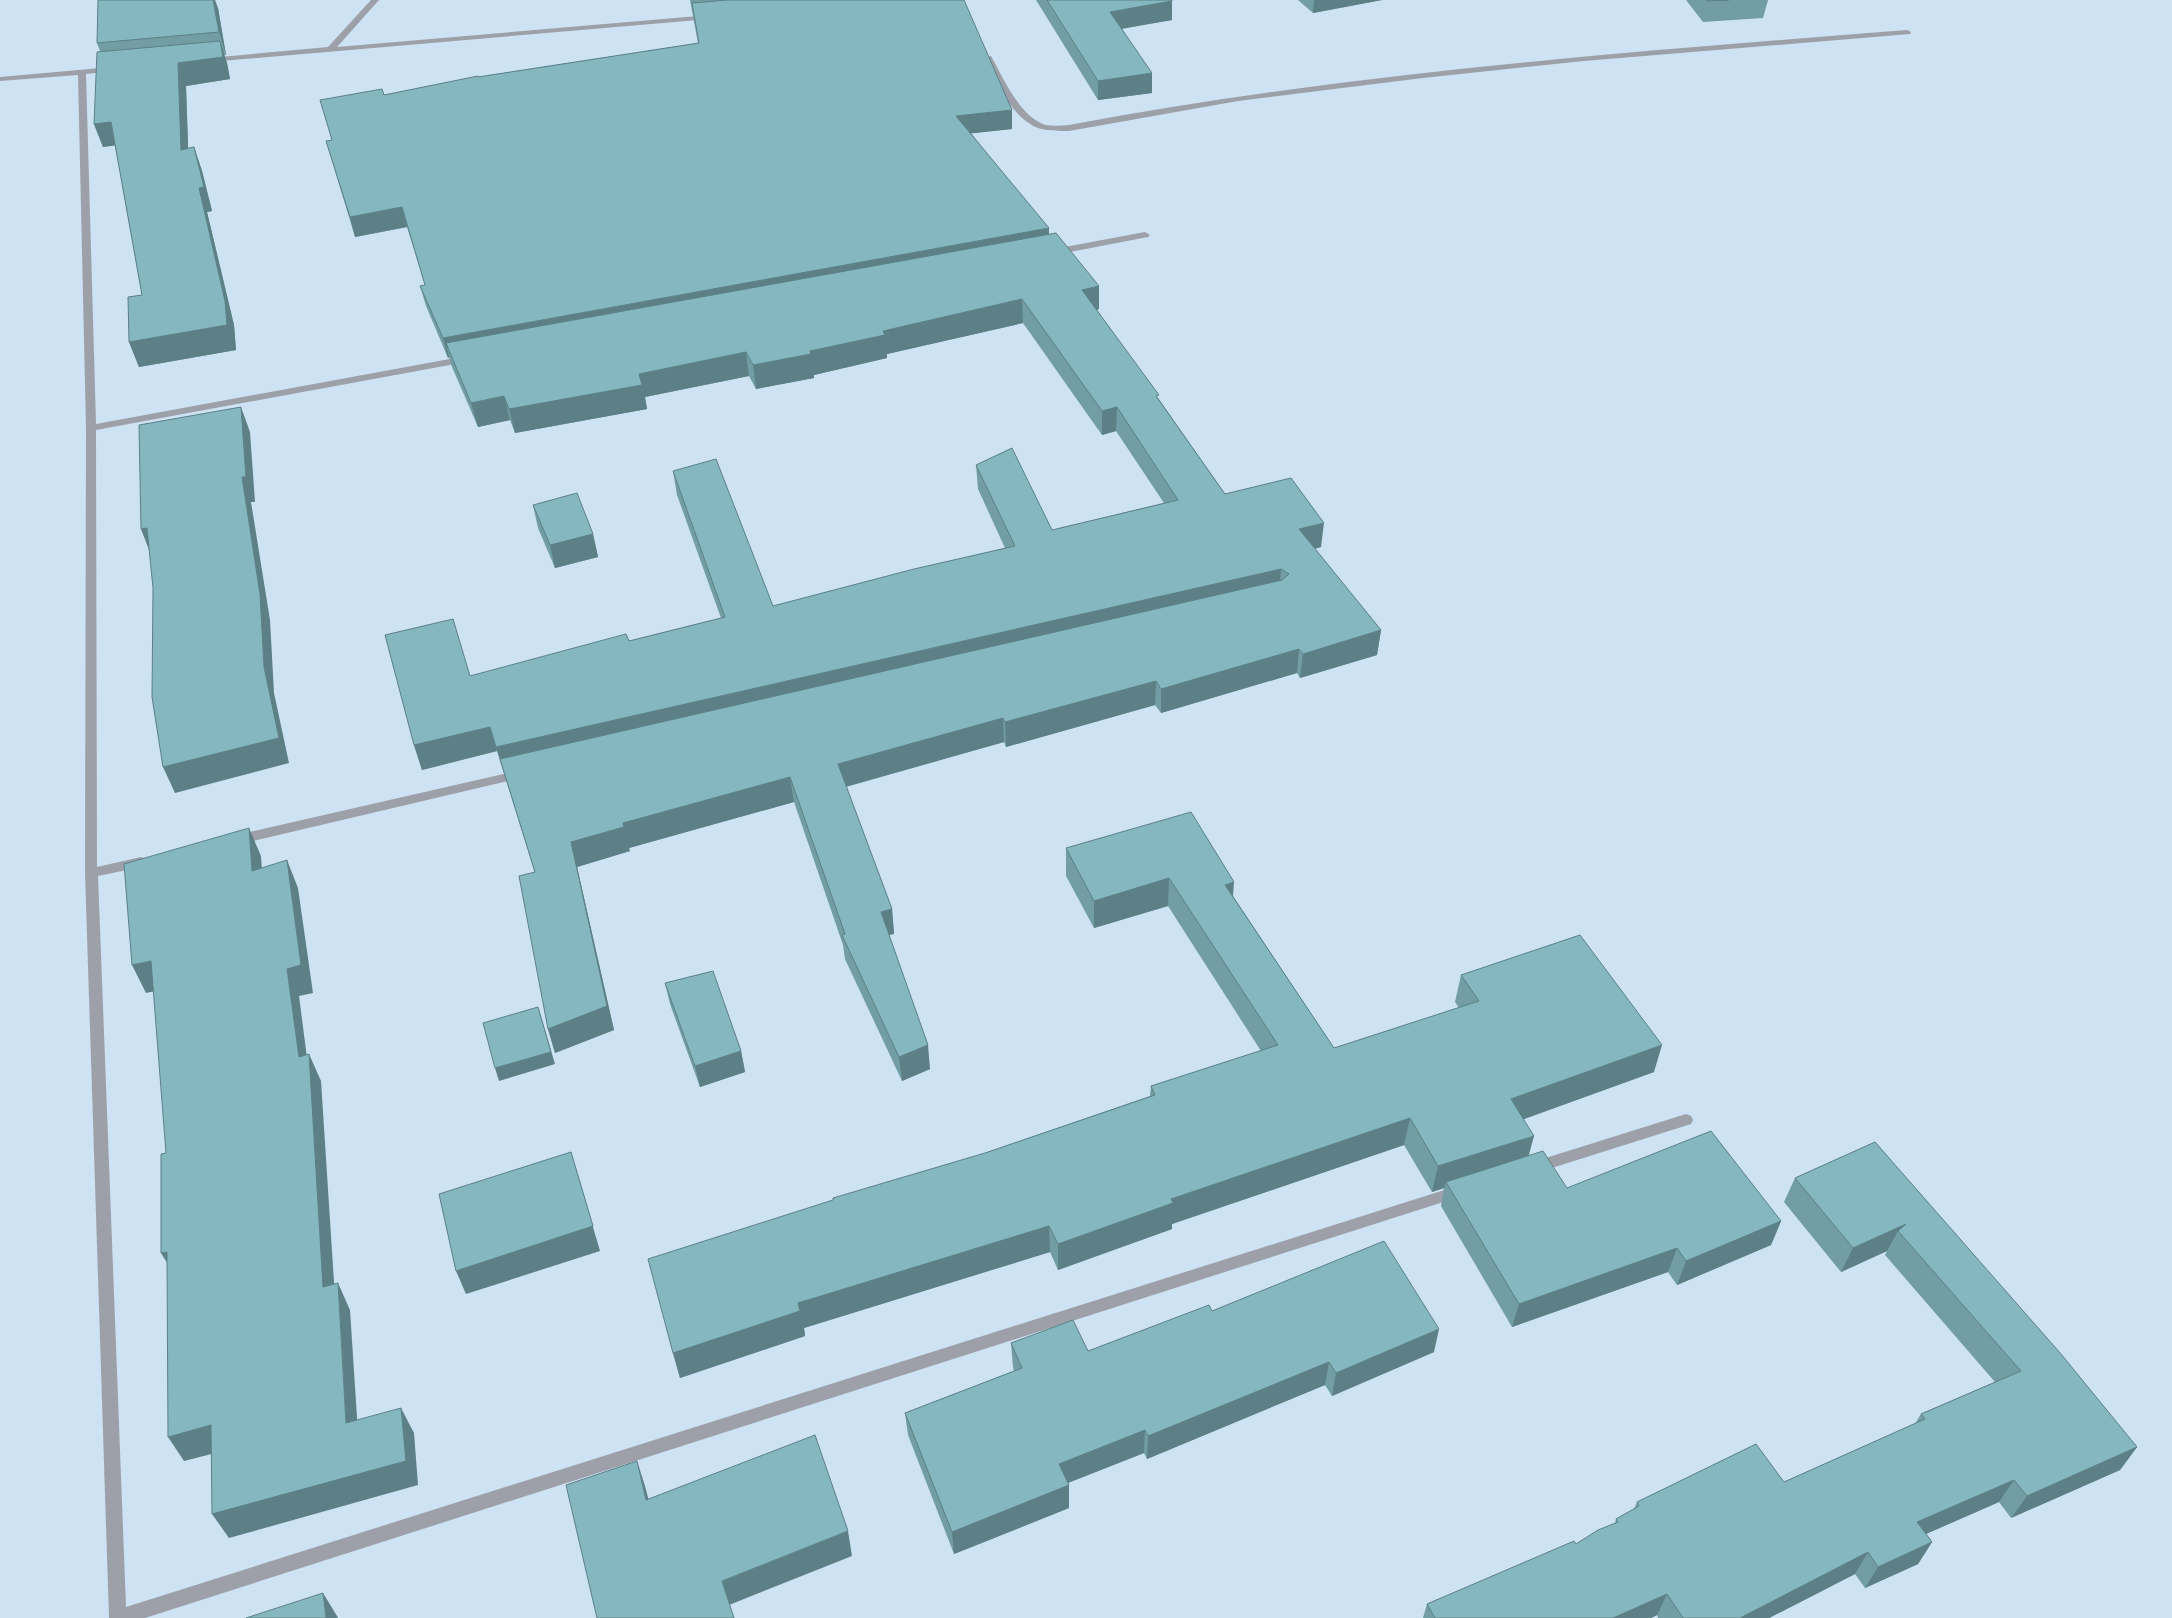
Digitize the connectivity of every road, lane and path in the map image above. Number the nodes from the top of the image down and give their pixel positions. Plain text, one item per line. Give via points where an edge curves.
1 (375, 0) edge
2 (720, 16) edge
3 (1907, 32) dead end
4 (982, 46) edge
5 (330, 50) junction
6 (201, 61) edge
7 (122, 68) edge
8 (82, 72) junction
9 (0, 79) edge
10 (1145, 235) dead end
11 (1047, 253) edge
12 (481, 357) edge
13 (91, 428) junction
14 (529, 772) edge
15 (228, 842) edge
16 (150, 860) edge
17 (91, 873) junction
18 (1686, 1120) dead end
19 (1524, 1171) edge
20 (1467, 1189) edge
21 (118, 1618) edge

1 - 5 street
2 - 5 street
3 - 4 street via 1667,51 1395,79 1260,95 1069,128 1038,125 1027,117 1008,92
5 - 6 street
7 - 8 street
8 - 9 street
8 - 13 street
10 - 11 street
12 - 13 street
13 - 17 street
14 - 15 street
16 - 17 street
17 - 21 street
18 - 19 street
20 - 21 street

